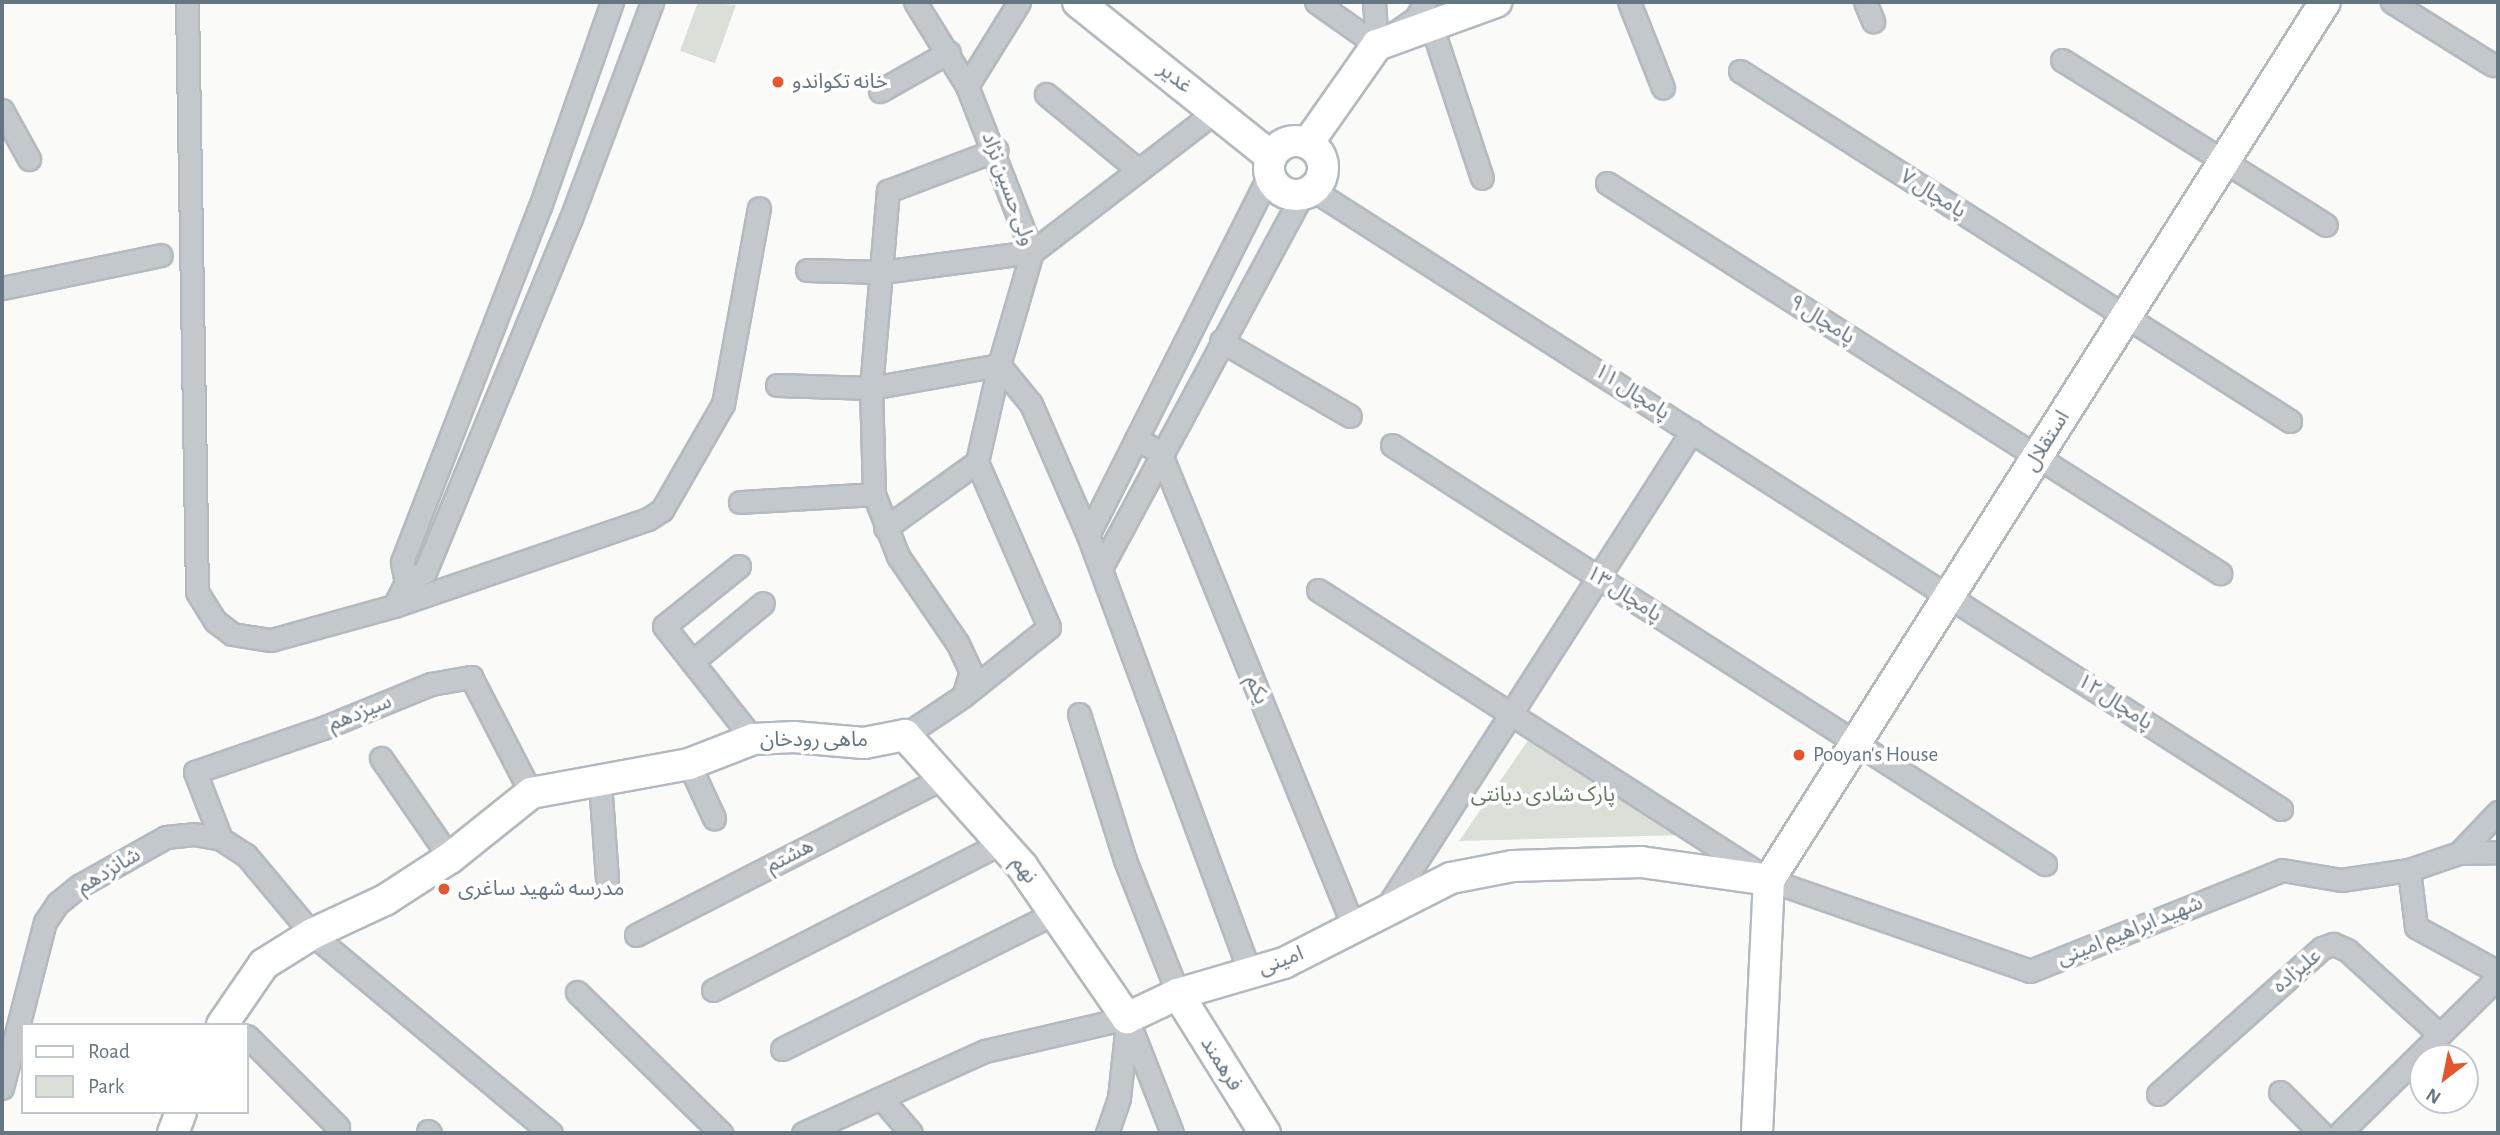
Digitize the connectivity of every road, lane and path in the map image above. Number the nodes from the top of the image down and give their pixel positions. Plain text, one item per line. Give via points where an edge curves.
1 (187, 2) edge
2 (611, 2) edge
3 (652, 2) edge
4 (915, 2) edge
5 (1019, 2) edge
6 (1078, 2) edge
7 (1316, 2) edge
8 (1374, 2) edge
9 (1496, 2) edge
10 (1629, 2) edge
11 (2325, 2) edge
12 (2392, 2) edge
13 (1428, 13) edge
14 (1377, 45) junction
15 (949, 52) junction
16 (2062, 60) dead end
17 (2493, 65) dead end
18 (1740, 71) dead end
19 (967, 86) junction
20 (1663, 88) dead end
21 (880, 92) dead end
22 (1045, 94) dead end
23 (2, 110) edge
24 (1216, 111) junction
25 (1308, 144) junction
26 (996, 150) junction
27 (29, 159) dead end
28 (2224, 161) junction
29 (1270, 166) junction
30 (1137, 169) junction
31 (1482, 178) dead end
32 (1607, 183) dead end
33 (1307, 193) junction
34 (540, 206) junction
35 (759, 208) dead end
36 (571, 218) junction
37 (2326, 225) dead end
38 (1032, 251) junction
39 (161, 255) dead end
40 (807, 271) dead end
41 (882, 272) junction
42 (2, 288) edge
43 (2126, 316) junction
44 (1221, 341) junction
45 (999, 365) junction
46 (777, 385) dead end
47 (871, 388) junction
48 (1350, 416) dead end
49 (2290, 421) dead end
50 (1692, 431) junction
51 (1136, 439) junction
52 (1392, 445) dead end
53 (1160, 452) junction
54 (2037, 457) junction
55 (977, 462) junction
56 (874, 494) junction
57 (740, 502) dead end
58 (885, 528) junction
59 (1088, 535) junction
60 (739, 566) dead end
61 (1101, 568) junction
62 (2220, 573) dead end
63 (1599, 577) junction
64 (406, 582) junction
65 (1318, 590) dead end
66 (1949, 596) junction
67 (763, 603) dead end
68 (394, 606) junction
69 (692, 662) junction
70 (963, 696) junction
71 (1079, 714) dead end
72 (1511, 714) junction
73 (905, 734) junction
74 (752, 739) junction
75 (1856, 742) junction
76 (381, 758) dead end
77 (689, 764) junction
78 (943, 778) junction
79 (600, 782) junction
80 (531, 793) junction
81 (2281, 809) dead end
82 (2498, 812) edge
83 (714, 818) dead end
84 (221, 839) junction
85 (1002, 843) junction
86 (2498, 852) edge
87 (2459, 853) junction
88 (450, 858) junction
89 (2045, 864) dead end
90 (2409, 870) junction
91 (607, 879) dead end
92 (1769, 880) junction
93 (1387, 907) junction
94 (1055, 913) junction
95 (1354, 928) junction
96 (312, 934) junction
97 (636, 934) dead end
98 (1250, 973) junction
99 (2498, 974) edge
100 (713, 990) dead end
101 (577, 992) dead end
102 (1178, 995) junction
103 (1127, 1018) junction
104 (234, 1023) edge
105 (2439, 1034) junction
106 (248, 1040) edge
107 (782, 1049) dead end
108 (2, 1088) edge
109 (2280, 1092) dead end
110 (2158, 1094) dead end
111 (881, 1098) junction
112 (338, 1127) dead end
113 (551, 1133) edge
114 (721, 1133) edge
115 (803, 1133) edge
116 (911, 1133) edge
117 (1107, 1133) edge
118 (1172, 1133) edge
119 (1265, 1133) edge
120 (1757, 1133) edge
121 (2321, 1133) edge
122 (2340, 1133) edge

1 - 68 street via 197,592 215,621 249,640 271,640
2 - 34 street
3 - 36 street
4 - 15 street, ولی حسین نژاد
5 - 19 street
6 - 24 main road, غدیر
7 - 14 street
8 - 14 street
9 - 13 main road
10 - 20 street
11 - 28 main road, استقلال
12 - 17 street
13 - 14 main road
13 - 31 street
14 - 25 main road
15 - 19 street, ولی حسین نژاد
15 - 21 street
16 - 28 street
18 - 43 street, پامچال ۷
19 - 26 street, ولی حسین نژاد
22 - 30 street
23 - 27 street
24 - 29 main road, غدیر
24 - 30 street
25 - 29 main road via 1287,142
25 - 33 main road via 1319,152 1323,165 1321,180
26 - 38 street, ولی حسین نژاد
26 - 41 street via 888,191
28 - 37 street
28 - 43 main road, استقلال
29 - 33 main road via 1275,187
29 - 51 street
30 - 38 street
32 - 54 street, پامچال ۹
33 - 44 street
33 - 50 street, پامچال ۱۱
34 - 36 street
34 - 64 street via 402,562
35 - 68 street via 723,404 662,510 648,519
36 - 64 street via 425,572
38 - 41 street
38 - 45 street, ولی حسین نژاد
39 - 42 street
40 - 41 street
41 - 47 street
43 - 49 street, پامچال ۷
43 - 54 main road, استقلال
44 - 48 street
44 - 53 street
45 - 47 street
45 - 55 street, ولی حسین نژاد
45 - 59 street via 1031,404
46 - 47 street
47 - 56 street
50 - 63 street
50 - 66 street, پامچال ۱۱
51 - 53 street
51 - 59 street
52 - 63 street, پامچال ۱۳
53 - 61 street
53 - 95 street, یکم
54 - 62 street, پامچال ۹
54 - 66 main road, استقلال
55 - 58 street
55 - 70 street, ماهی رودخان via 1049,627
56 - 57 street
56 - 58 street
58 - 70 street via 898,556 967,659 971,673
59 - 61 street
60 - 69 street via 664,626
61 - 98 street
63 - 72 street
63 - 75 street, پامچال ۱۳
64 - 68 street
65 - 72 street, شهید ابراهیم امینی
66 - 75 main road, استقلال
66 - 81 street, پامچال ۱۲
67 - 69 street
69 - 74 street
70 - 73 street, ماهی رودخان
71 - 102 street via 1125,860
72 - 92 street, شهید ابراهیم امینی
72 - 93 street
73 - 74 main road, ماهی رودخان via 864,743
73 - 78 main road, نهم
74 - 77 main road, ماهی رودخان
75 - 89 street, پامچال ۱۳
75 - 92 main road, استقلال
76 - 88 street
77 - 79 main road, ماهی رودخان
77 - 83 street
78 - 85 main road, نهم
78 - 97 street, هشتم
79 - 80 main road, ماهی رودخان
79 - 91 street
80 - 84 street, سیزدهم via 471,677 431,684 323,729 195,772
80 - 88 main road, ماهی رودخان
82 - 87 street
84 - 96 street, شانزدهم via 246,855
84 - 108 street, شانزدهم via 194,834 166,837 79,886 58,903 45,922
85 - 94 main road, نهم
85 - 100 street
86 - 87 street, شهید ابراهیم امینی
87 - 90 street, شهید ابراهیم امینی
88 - 96 main road, ماهی رودخان via 385,900
90 - 92 street, شهید ابراهیم امینی via 2341,880 2282,870 2030,971
90 - 99 street via 2416,927
92 - 93 main road, امینی via 1641,862 1513,866 1451,878
92 - 120 main road
93 - 95 main road, امینی
94 - 103 main road, نهم
94 - 107 street
95 - 98 main road, امینی via 1284,963
96 - 104 main road, ماهی رودخان via 264,964
96 - 113 street, شانزدهم
98 - 102 main road, امینی
99 - 105 street
101 - 114 street
102 - 103 main road, امینی
102 - 119 main road, فرهمند
103 - 111 street, امینی via 985,1051
103 - 117 street via 1119,1098
103 - 118 street
105 - 110 street, علیزاده via 2347,950 2333,944 2322,948
105 - 122 street
106 - 112 street
109 - 121 street
111 - 115 street, امینی
111 - 116 street

